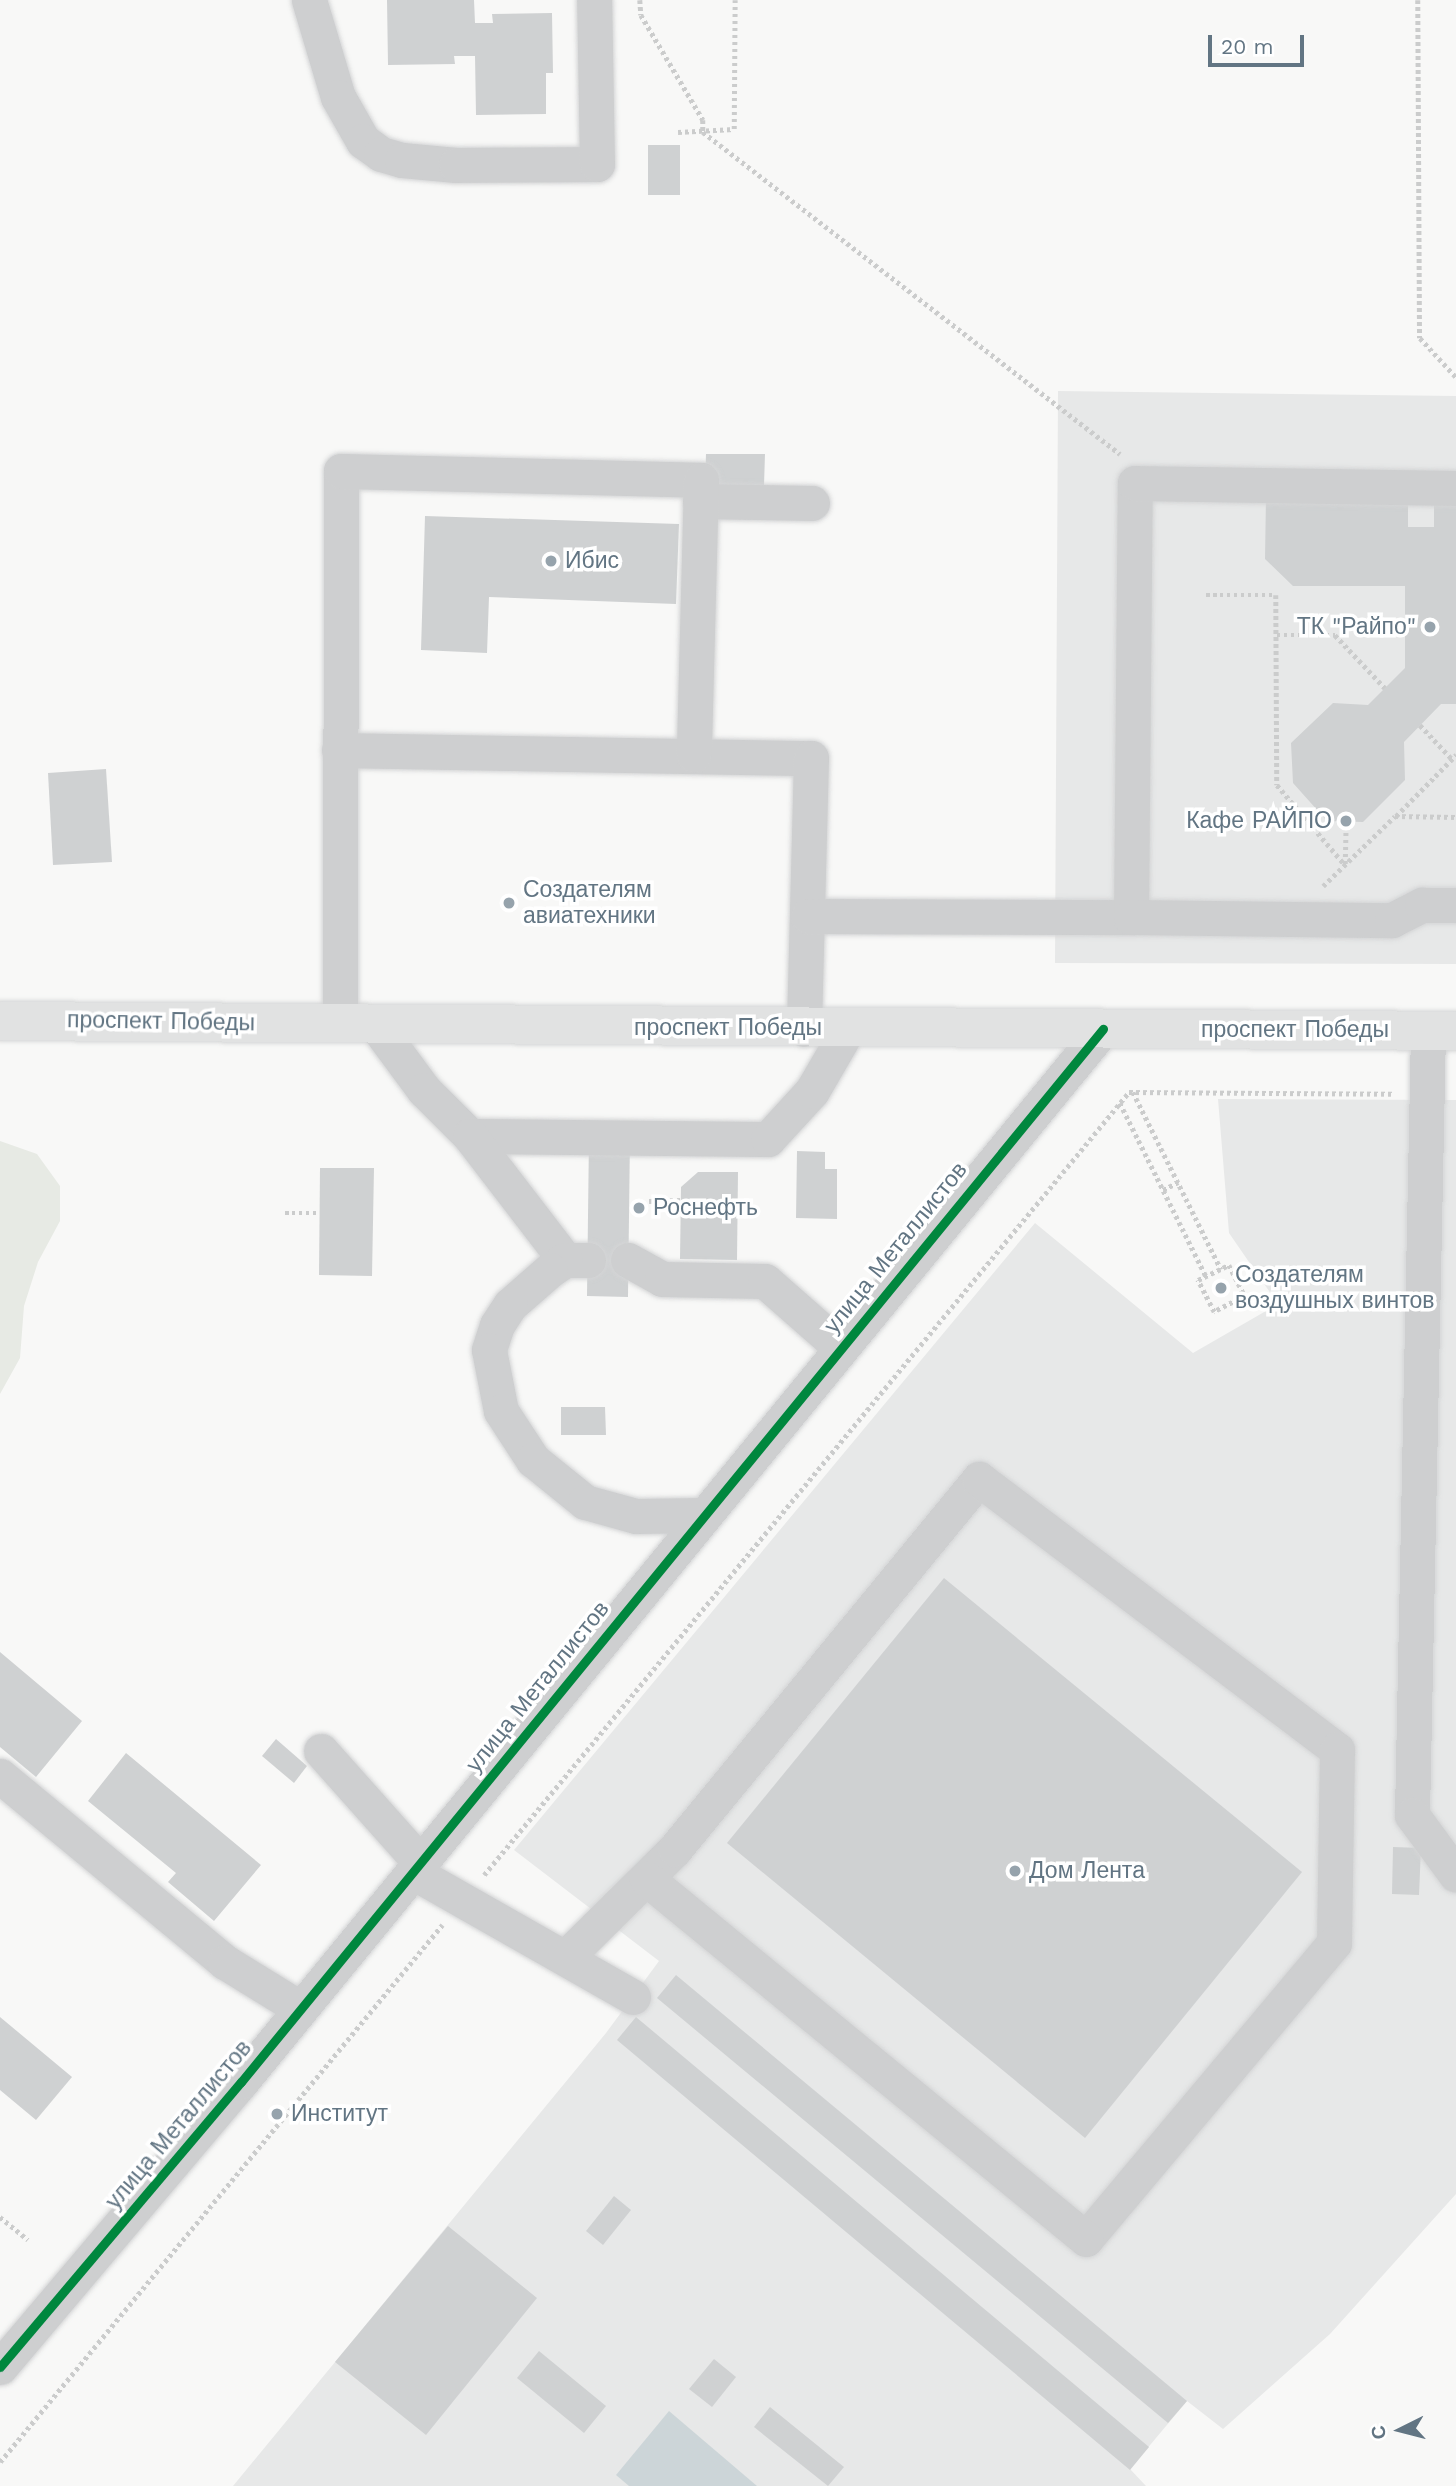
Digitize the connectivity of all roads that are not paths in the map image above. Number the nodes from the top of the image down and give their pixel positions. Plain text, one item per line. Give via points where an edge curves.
1 (309, 0) edge
2 (594, 0) edge
3 (1456, 488) edge
4 (701, 501) junction
5 (812, 503) dead end
6 (339, 750) junction
7 (694, 755) junction
8 (1456, 905) edge
9 (808, 916) junction
10 (1130, 917) junction
11 (0, 1021) edge
12 (358, 1024) junction
13 (804, 1029) junction
14 (848, 1029) junction
15 (1103, 1029) junction
16 (1442, 1031) edge
17 (470, 1136) junction
18 (628, 1260) dead end
19 (840, 1347) junction
20 (703, 1515) junction
21 (321, 1751) dead end
22 (0, 1776) edge
23 (416, 1867) junction
24 (1456, 1875) edge
25 (647, 1879) junction
26 (565, 1958) junction
27 (633, 1997) dead end
28 (301, 2009) junction
29 (0, 2367) edge

1 - 2 street via 338,97 363,141 382,155 456,165 597,164
3 - 10 street via 1135,483
4 - 5 street
4 - 6 street via 701,480 341,471
4 - 7 street
6 - 7 street
6 - 12 street
7 - 9 street via 811,758
8 - 10 street via 1422,905 1392,920
9 - 10 street
9 - 13 street
11 - 12 main road, проспект Победы
12 - 13 main road, проспект Победы
12 - 17 street
13 - 14 main road, проспект Победы
14 - 15 main road, проспект Победы
14 - 17 street via 812,1091 768,1139
15 - 16 main road, проспект Победы
15 - 19 street, улица Металлистов
16 - 24 street via 1427,1094 1412,1815
17 - 20 street via 576,1260 510,1305 489,1350 492,1381 513,1436 542,1468 585,1502 625,1514
18 - 19 street via 662,1279 765,1280
19 - 20 street, улица Металлистов
20 - 23 street, улица Металлистов
21 - 23 street
22 - 28 street via 225,1962
23 - 26 street via 463,1900
23 - 28 street, улица Металлистов
25 - 25 street via 979,1479 1337,1750 1334,1944 1086,2239
25 - 26 street
26 - 27 street
28 - 29 street, улица Металлистов

